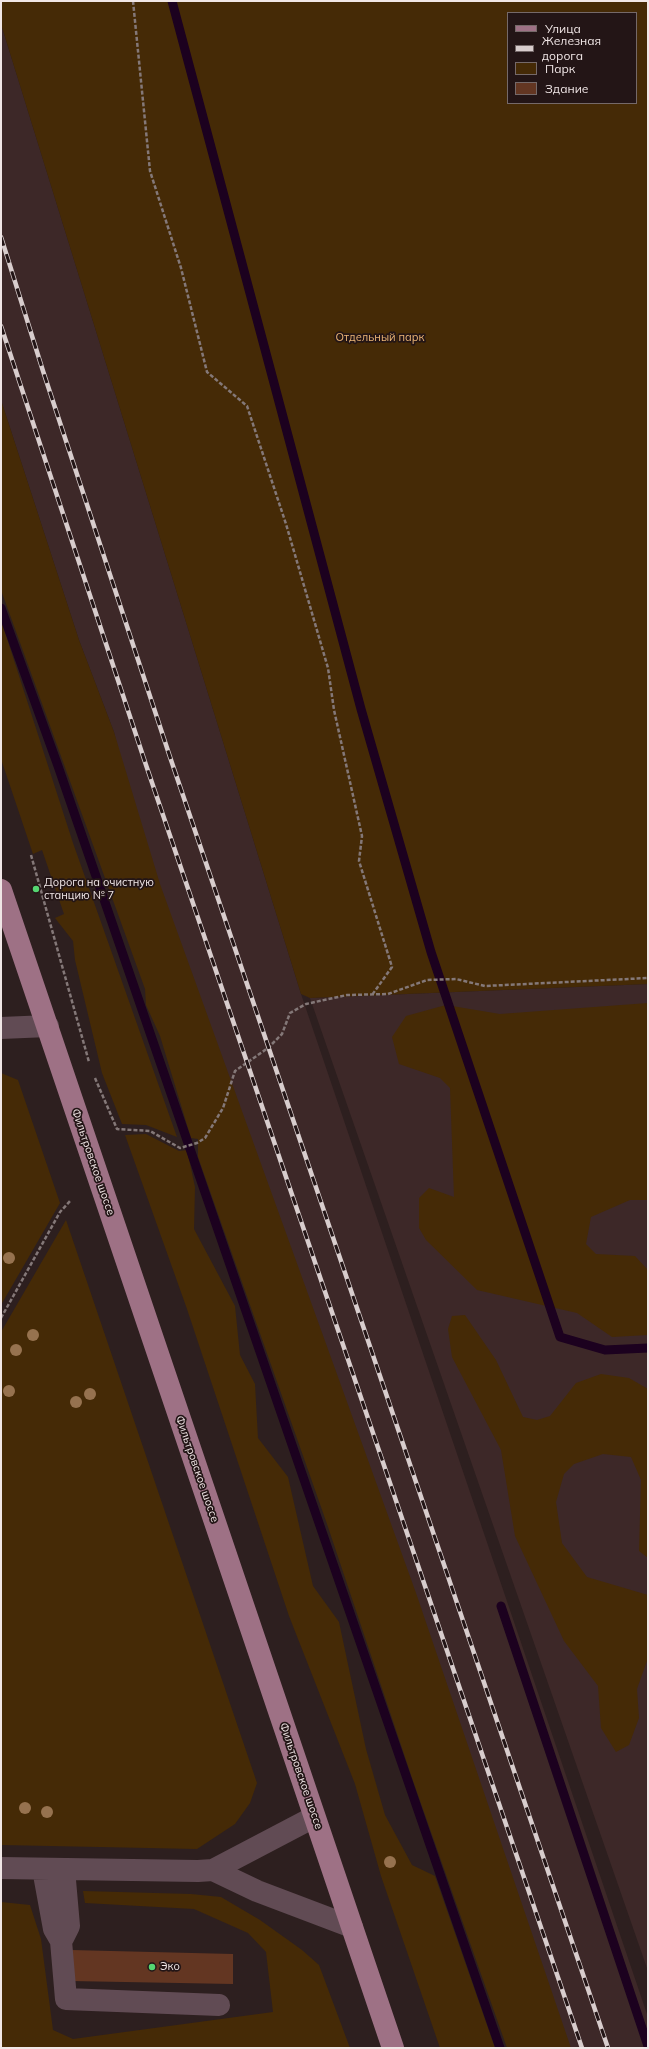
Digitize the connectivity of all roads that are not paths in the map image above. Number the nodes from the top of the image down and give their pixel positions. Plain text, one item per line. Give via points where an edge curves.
1 (1, 890) edge
2 (48, 1026) junction
3 (1, 1028) edge
4 (314, 1817) junction
5 (1, 1868) edge
6 (43, 1869) junction
7 (64, 1869) junction
8 (213, 1870) junction
9 (352, 1927) junction
10 (61, 1941) junction
11 (219, 2005) dead end
12 (392, 2048) edge

1 - 2 main road, Фильтровское шоссе
2 - 3 lane
2 - 4 main road, Фильтровское шоссе
4 - 8 lane
4 - 9 main road, Фильтровское шоссе
5 - 6 lane
6 - 7 lane
6 - 10 lane via 54,1929
7 - 8 lane
7 - 10 lane via 69,1926
8 - 9 lane via 258,1891
9 - 12 main road, Фильтровское шоссе
10 - 11 lane via 66,1999

